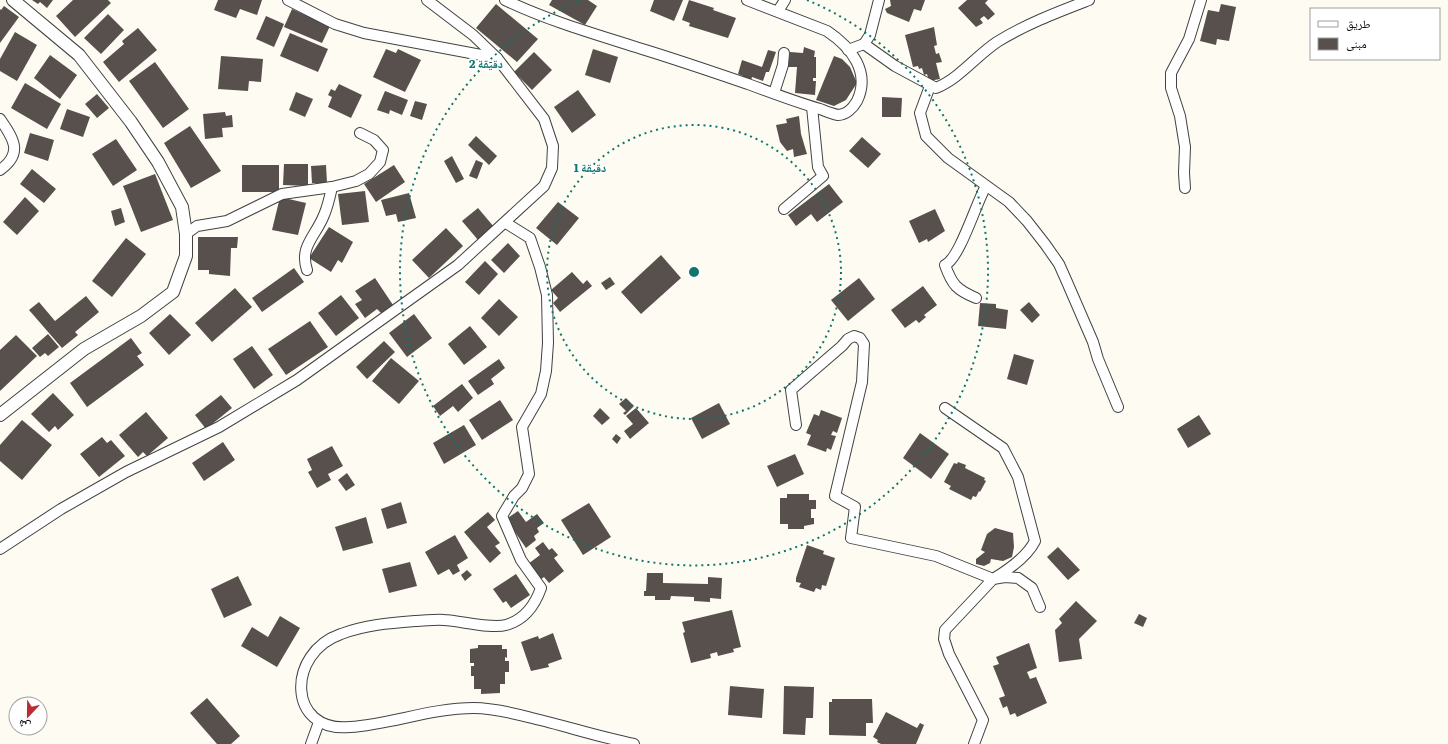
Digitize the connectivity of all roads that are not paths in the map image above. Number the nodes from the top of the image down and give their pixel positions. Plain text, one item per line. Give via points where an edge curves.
1 (13, 0) edge
2 (288, 0) edge
3 (427, 0) edge
4 (505, 0) edge
5 (522, 0) edge
6 (747, 0) edge
7 (785, 0) edge
8 (879, 0) edge
9 (1089, 0) edge
10 (1200, 0) edge
11 (778, 12) junction
12 (532, 13) junction
13 (864, 44) junction
14 (848, 50) junction
15 (784, 53) dead end
16 (497, 58) junction
17 (930, 86) junction
18 (774, 94) junction
19 (812, 106) junction
20 (0, 119) edge
21 (360, 134) dead end
22 (0, 170) edge
23 (986, 186) junction
24 (332, 187) junction
25 (1185, 188) dead end
26 (784, 208) dead end
27 (506, 223) junction
28 (186, 234) junction
29 (307, 270) dead end
30 (976, 298) dead end
31 (1118, 407) dead end
32 (945, 408) dead end
33 (0, 415) edge
34 (796, 425) dead end
35 (0, 549) edge
36 (992, 579) junction
37 (1040, 606) dead end
38 (319, 722) junction
39 (311, 744) edge
40 (634, 744) edge
41 (974, 744) edge

1 - 28 street via 78,55 131,122 158,162 182,207
2 - 16 street via 335,24 364,34
3 - 16 street via 473,35
4 - 12 street
5 - 12 street
6 - 11 street
7 - 11 street
8 - 13 street via 870,35
9 - 17 street via 1025,26 996,43 946,84 936,88
10 - 25 street via 1189,39 1171,73 1171,88 1180,116 1185,147
11 - 14 street via 827,32 838,38
12 - 18 street
13 - 14 street
13 - 17 street
14 - 19 street via 860,67 863,80 856,103 848,112 838,115
15 - 18 street
16 - 27 street via 544,119 553,146 552,168 544,186
17 - 23 street via 920,113 926,136 948,158
18 - 19 street
19 - 26 street via 818,167 823,176
20 - 22 street via 14,139 15,148 13,157
21 - 24 street via 374,140 383,150 380,162 369,174 356,182
23 - 30 street via 978,199 957,254 945,265 955,286
23 - 31 street via 1009,202 1028,221 1059,264
24 - 28 street via 282,194 227,221 198,226
24 - 29 street via 324,216 305,249 304,260
27 - 35 street via 458,265 297,380 219,427 126,472 61,509
27 - 38 street via 530,238 547,295 546,371 541,394 522,427 529,474 502,516 521,560 541,588 536,602 520,618 505,626 443,620 380,623 338,634 318,648 306,662 300,679 306,707
28 - 33 street via 186,256 173,292 141,316 84,349
32 - 36 street via 1003,448 1020,484 1036,541 1031,550
34 - 36 street via 791,390 848,339 854,336 860,338 864,344 862,382 835,496 855,507 851,538 936,556
36 - 37 street via 1018,578 1032,588
36 - 41 street via 945,630 944,639 983,720
38 - 39 street
38 - 40 street via 336,728 353,727 448,709 476,708 505,711

